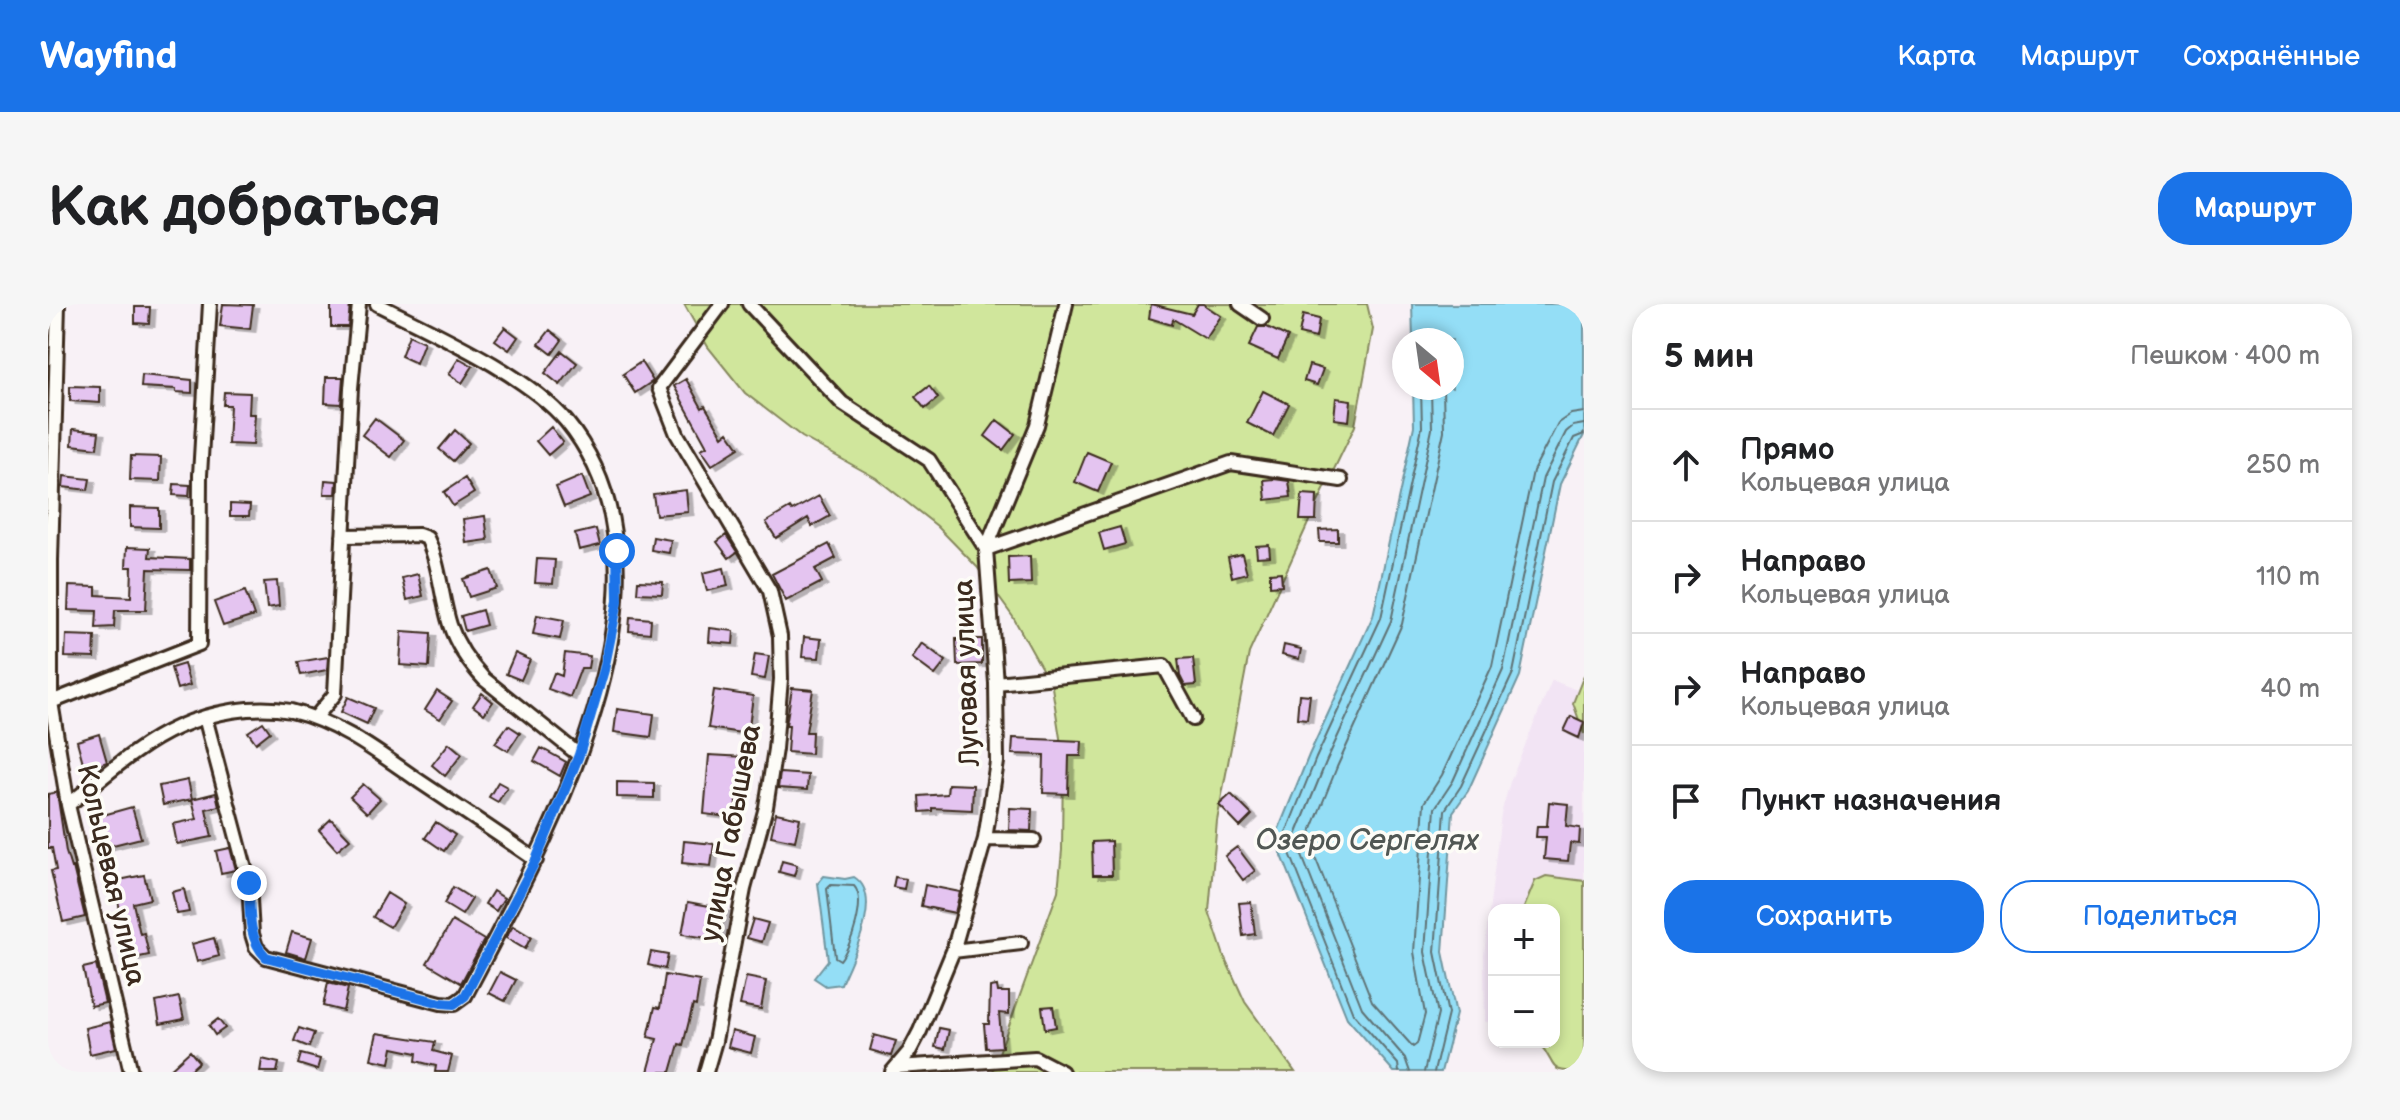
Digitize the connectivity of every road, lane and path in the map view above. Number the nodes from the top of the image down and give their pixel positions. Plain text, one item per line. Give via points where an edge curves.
1 (58, 304) edge
2 (210, 304) edge
3 (359, 304) edge
4 (377, 304) edge
5 (722, 304) edge
6 (749, 304) edge
7 (1066, 304) edge
8 (1240, 304) edge
9 (1262, 319) dead end
10 (1341, 480) dead end
11 (343, 536) junction
12 (986, 549) junction
13 (50, 638) edge
14 (996, 683) junction
15 (51, 702) junction
16 (205, 717) junction
17 (315, 718) junction
18 (1193, 719) dead end
19 (579, 755) junction
20 (68, 805) junction
21 (985, 839) junction
22 (1034, 840) dead end
23 (536, 860) junction
24 (1021, 943) dead end
25 (953, 951) junction
26 (895, 1070) edge
27 (131, 1072) edge
28 (706, 1072) edge
29 (1062, 1072) edge

1 - 13 street, Кольцевая улица
2 - 15 street via 200,475 199,644
3 - 11 street
4 - 19 street via 525,386 565,420 591,459 609,504 618,601
5 - 28 street, улица Габышева via 659,388 677,434 770,591 780,636 781,679 766,807
6 - 12 street, Луговая улица via 842,403 929,460
7 - 12 street via 1037,425
8 - 9 street
10 - 12 street via 1231,463
11 - 17 street via 335,694
11 - 19 street via 427,538 450,625 471,665
12 - 14 street, Луговая улица
13 - 15 street, Кольцевая улица
14 - 18 street via 1164,666
14 - 21 street, Луговая улица via 997,762
15 - 20 street, Кольцевая улица
16 - 17 street via 269,709
16 - 20 street via 150,742
16 - 23 street via 249,883 252,934 266,957 454,1004 465,996
17 - 23 street via 358,740
19 - 23 street
20 - 27 street, Кольцевая улица
21 - 22 street
21 - 25 street, Луговая улица
24 - 25 street
25 - 26 street, Луговая улица via 920,1031
26 - 29 street via 1035,1058

